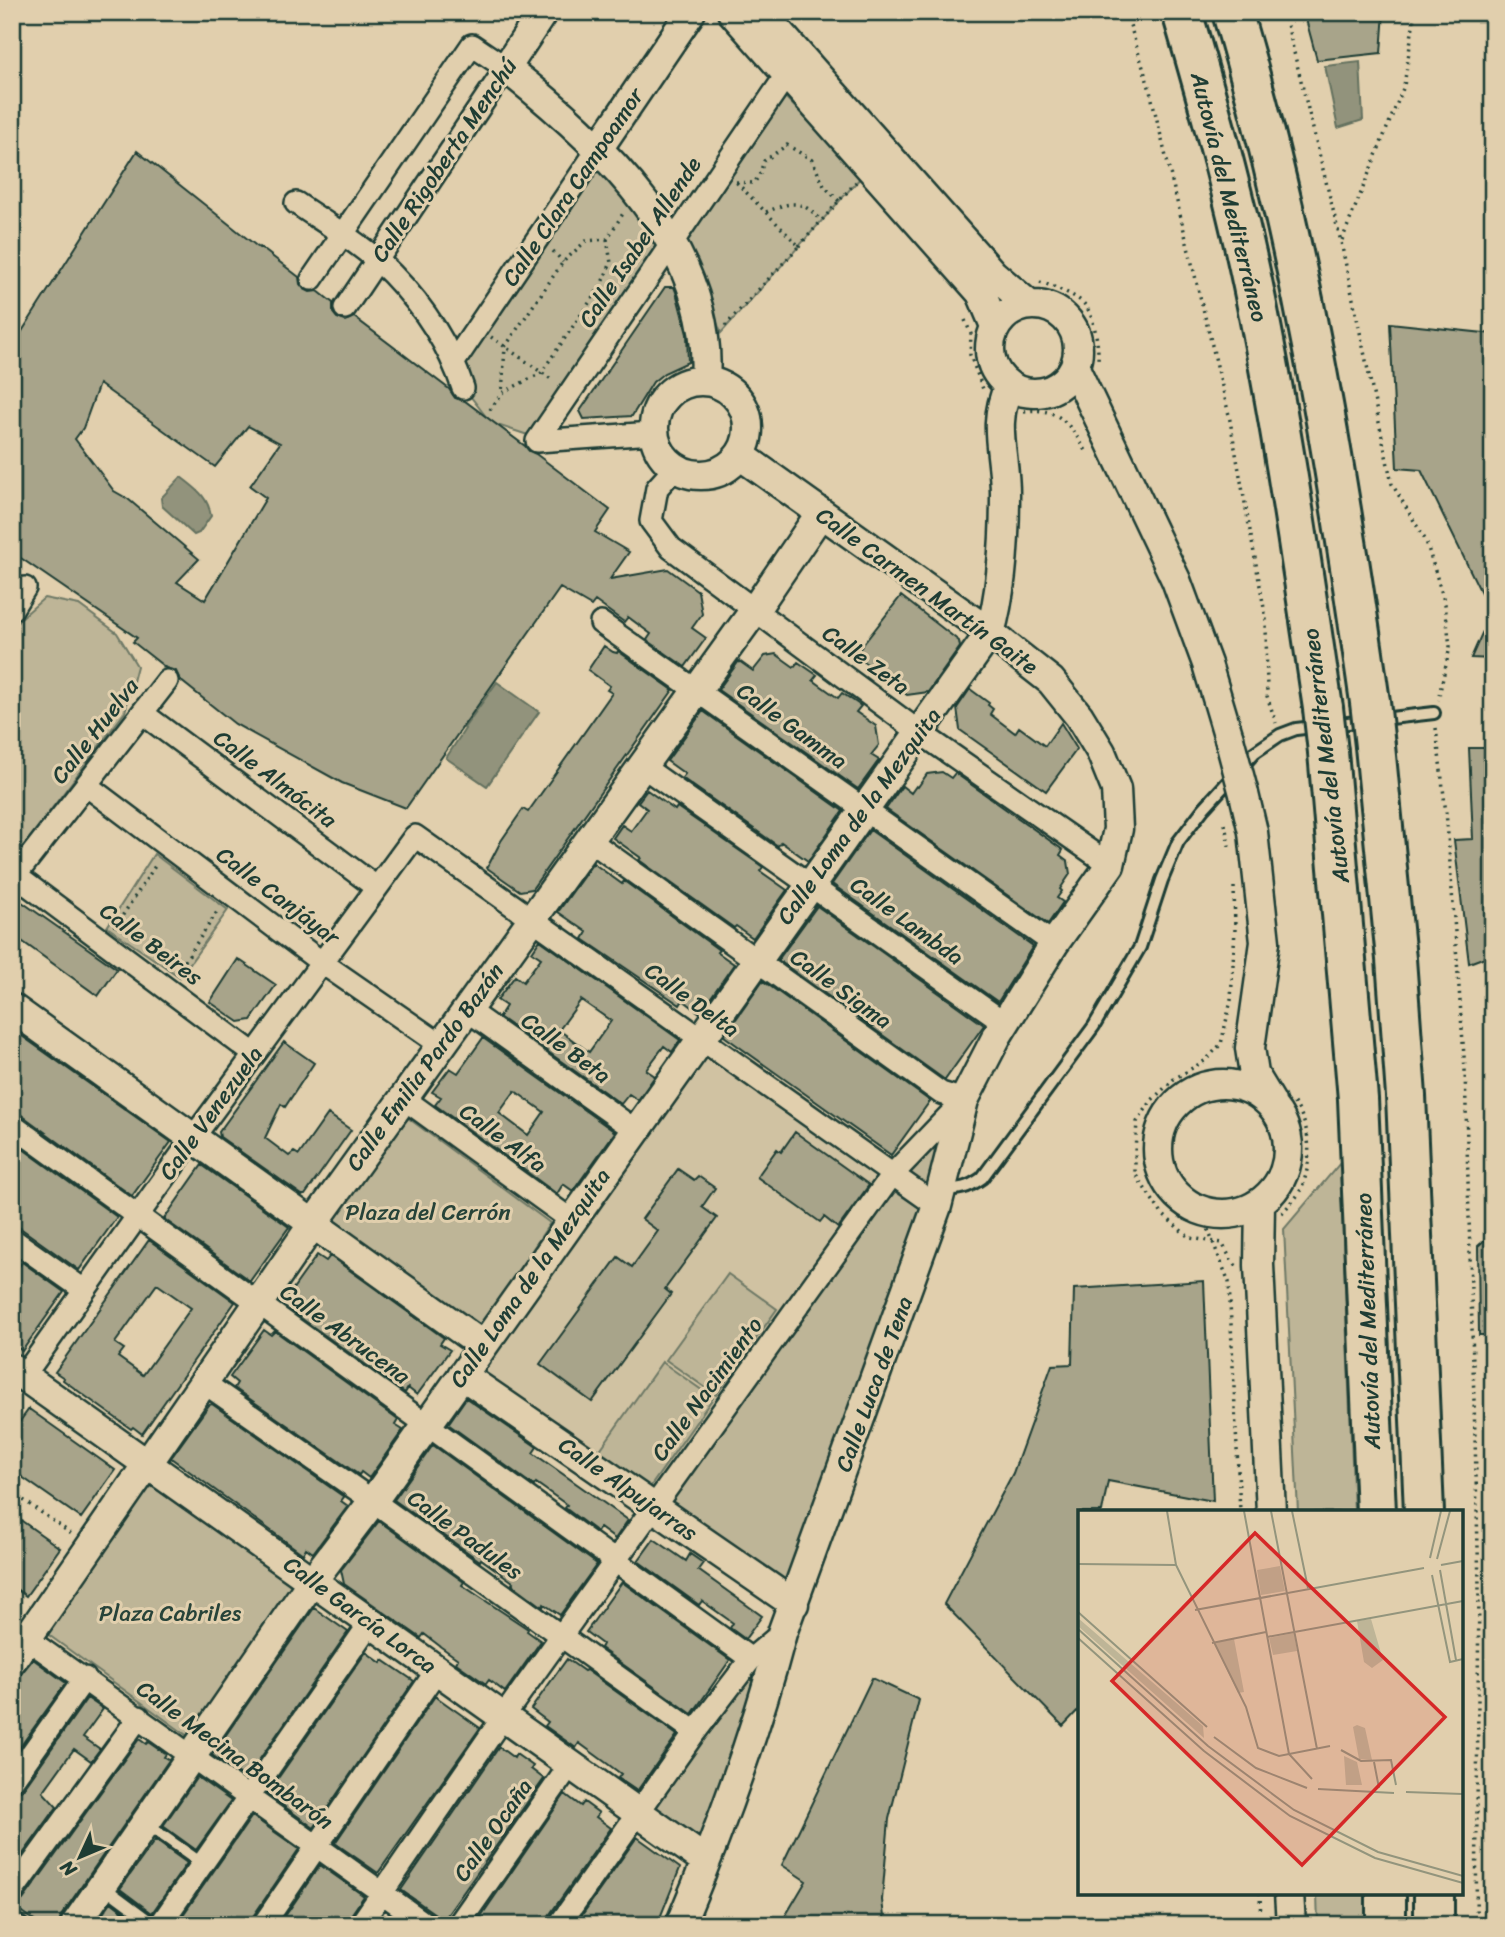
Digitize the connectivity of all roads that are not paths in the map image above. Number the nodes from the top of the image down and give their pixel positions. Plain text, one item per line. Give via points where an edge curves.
1 (543, 12) edge
2 (691, 12) edge
3 (732, 12) edge
4 (761, 12) edge
5 (1182, 12) edge
6 (1232, 12) edge
7 (506, 68) junction
8 (787, 74) junction
9 (598, 149) junction
10 (296, 203) dead end
11 (342, 235) junction
12 (671, 244) junction
13 (376, 260) junction
14 (313, 279) dead end
15 (1031, 292) junction
16 (345, 308) dead end
17 (995, 326) junction
18 (454, 362) junction
19 (1087, 366) junction
20 (705, 380) junction
21 (463, 388) dead end
22 (1010, 391) junction
23 (653, 433) junction
24 (1110, 443) junction
25 (740, 455) junction
26 (675, 468) junction
27 (820, 514) junction
28 (25, 588) dead end
29 (12, 609) edge
30 (754, 611) junction
31 (601, 622) dead end
32 (990, 633) junction
33 (167, 681) dead end
34 (697, 689) junction
35 (142, 713) junction
36 (1434, 713) road end
37 (919, 732) junction
38 (642, 766) junction
39 (86, 785) junction
40 (863, 810) junction
41 (415, 836) joint
42 (589, 840) junction
43 (1110, 865) junction
44 (14, 878) edge
45 (810, 884) junction
46 (376, 887) junction
47 (533, 918) junction
48 (1054, 944) junction
49 (756, 960) junction
50 (321, 962) junction
51 (12, 1008) edge
52 (467, 1010) junction
53 (1004, 1023) junction
54 (700, 1038) junction
55 (441, 1045) junction
56 (1250, 1048) junction
57 (254, 1054) junction
58 (1215, 1084) junction
59 (403, 1098) junction
60 (964, 1100) junction
61 (1285, 1106) junction
62 (12, 1125) edge
63 (635, 1130) junction
64 (193, 1138) junction
65 (892, 1175) junction
66 (940, 1198) junction
67 (1200, 1210) junction
68 (1270, 1210) junction
69 (137, 1216) junction
70 (571, 1220) junction
71 (313, 1224) junction
72 (12, 1239) edge
73 (1259, 1265) junction
74 (84, 1290) junction
75 (257, 1303) junction
76 (482, 1346) junction
77 (462, 1374) junction
78 (16, 1379) edge
79 (203, 1382) junction
80 (426, 1425) junction
81 (146, 1464) junction
82 (373, 1501) junction
83 (654, 1507) junction
84 (1271, 1510) edge
85 (1376, 1510) edge
86 (1424, 1510) edge
87 (615, 1562) junction
88 (313, 1580) junction
89 (794, 1604) junction
90 (370, 1623) junction
91 (782, 1633) junction
92 (561, 1637) junction
93 (17, 1642) edge
94 (751, 1659) junction
95 (437, 1670) junction
96 (85, 1678) junction
97 (139, 1717) junction
98 (503, 1717) junction
99 (695, 1732) junction
100 (191, 1756) junction
101 (570, 1765) junction
102 (12, 1781) edge
103 (249, 1799) junction
104 (638, 1812) junction
105 (145, 1823) junction
106 (316, 1847) junction
107 (706, 1861) junction
108 (203, 1864) junction
109 (102, 1886) junction
110 (12, 1892) edge
111 (382, 1893) junction
112 (1289, 1895) edge
113 (1385, 1895) edge
114 (1434, 1895) edge
115 (12, 1918) edge
116 (23, 1925) edge
117 (75, 1925) edge
118 (157, 1925) edge
119 (263, 1925) edge
120 (360, 1925) edge
121 (427, 1925) edge
122 (458, 1925) edge
123 (559, 1925) edge
124 (680, 1925) edge
125 (1291, 1925) edge
126 (1386, 1925) edge
127 (1434, 1925) edge

1 - 7 street, Calle Rigoberta Menchú
2 - 9 street, Calle Clara Campoamor
3 - 8 street
4 - 15 street via 993,274
5 - 85 highway, Autovía del Mediterráneo, bridge via 1261,324 1296,518 1328,751 1358,1098
6 - 86 highway, Autovía del Mediterráneo, bridge via 1307,315 1343,510 1370,702 1406,1096
7 - 9 street
7 - 11 street, Calle Rigoberta Menchú via 472,45
7 - 13 street, Calle Rigoberta Menchú
8 - 12 street, Calle Isabel Allende via 729,175
8 - 17 street via 981,293
9 - 12 street
9 - 18 street, Calle Clara Campoamor
10 - 11 street
11 - 13 street
11 - 14 street, Calle Rigoberta Menchú
12 - 20 street via 684,266 702,323
12 - 23 street, Calle Isabel Allende via 537,440
13 - 16 street, Calle Rigoberta Menchú
13 - 18 street via 422,309
15 - 17 street
15 - 19 street via 1071,322
17 - 22 street via 989,342 990,359
18 - 21 street
19 - 22 street via 1059,387
19 - 24 street
20 - 23 street via 691,381 667,394 658,405
20 - 25 street via 734,394 744,408 747,440
22 - 24 street via 1069,401 1089,416
22 - 32 street via 1003,400 998,428 1005,491 996,611
23 - 26 street via 660,453
24 - 56 street, bridge via 1176,580 1207,664 1253,832 1265,942
25 - 26 street via 730,466 703,476
25 - 27 street, Calle Carmen Martín Gaite
26 - 30 street, Calle Zeta via 657,488 651,521 671,548
27 - 30 street, Calle Emilia Pardo Bazán
27 - 32 street, Calle Carmen Martín Gaite
28 - 29 street
30 - 34 street, Calle Emilia Pardo Bazán
30 - 37 street, Calle Zeta
31 - 34 street, Calle Gamma
32 - 37 street, Calle Loma de la Mezquita
32 - 43 street, Calle Carmen Martín Gaite via 1051,681 1101,752 1116,789 1118,829
33 - 35 street, Calle Huelva
34 - 38 street, Calle Emilia Pardo Bazán
34 - 40 street, Calle Gamma
35 - 39 street, Calle Huelva
35 - 46 street, Calle Almócita
36 - 66 lane via 1296,729 1255,752 1178,842 1140,947 1094,1026 982,1178
37 - 40 street, Calle Loma de la Mezquita
37 - 43 street, Calle Zeta
38 - 42 street, Calle Emilia Pardo Bazán
38 - 45 street, Calle Lambda
39 - 44 street, Calle Huelva
39 - 50 street, Calle Canjáyar
40 - 45 street, Calle Loma de la Mezquita
40 - 48 street, Calle Gamma
41 - 46 street, Calle Venezuela
41 - 47 street, Calle Delta
42 - 47 street, Calle Emilia Pardo Bazán
42 - 49 street, Calle Sigma
43 - 48 street, Calle Luca de Tena
44 - 57 street, Calle Beires
45 - 49 street, Calle Loma de la Mezquita
45 - 53 street, Calle Lambda
46 - 50 street, Calle Venezuela
47 - 52 street, Calle Emilia Pardo Bazán
47 - 54 street, Calle Delta
48 - 53 street, Calle Luca de Tena
49 - 54 street, Calle Loma de la Mezquita
49 - 60 street, Calle Sigma via 941,1093
50 - 55 street, Calle Canjáyar
50 - 57 street, Calle Venezuela
51 - 64 street
52 - 55 street, Calle Emilia Pardo Bazán
52 - 63 street, Calle Beta
53 - 60 street, Calle Luca de Tena
54 - 63 street, Calle Loma de la Mezquita
54 - 65 street, Calle Delta
55 - 59 street, Calle Emilia Pardo Bazán
56 - 58 street
56 - 61 street via 1254,1074
57 - 64 street, Calle Venezuela
58 - 61 street via 1251,1090
58 - 67 street via 1195,1090 1177,1103 1158,1141 1159,1163 1168,1183
59 - 70 street, Calle Alfa
59 - 71 street, Calle Emilia Pardo Bazán
60 - 65 street, Calle Nacimiento
60 - 66 street, Calle Luca de Tena
61 - 68 street via 1289,1153
62 - 69 street, Calle Abrucena
63 - 70 street, Calle Loma de la Mezquita
64 - 69 street, Calle Venezuela
64 - 71 street
65 - 66 street, Calle Delta
65 - 83 street, Calle Nacimiento
66 - 89 street, Calle Luca de Tena
67 - 68 street via 1221,1214
67 - 73 street via 1234,1233
68 - 73 street
69 - 74 street, Calle Venezuela
69 - 75 street, Calle Abrucena
70 - 76 street, Calle Loma de la Mezquita
71 - 75 street, Calle Emilia Pardo Bazán
71 - 76 street
72 - 74 street
73 - 84 street
74 - 78 street, Calle Venezuela
75 - 79 street, Calle Emilia Pardo Bazán
75 - 80 street, Calle Abrucena
76 - 77 street, Calle Loma de la Mezquita
77 - 80 street, Calle Loma de la Mezquita
77 - 83 street, Calle Alpujarras
78 - 81 street, Calle García Lorca
79 - 81 street, Calle Emilia Pardo Bazán
79 - 82 street, Calle Padules
80 - 82 street, Calle Loma de la Mezquita
80 - 87 street, Calle Abrucena
81 - 88 street, Calle García Lorca
81 - 93 street, Calle Emilia Pardo Bazán
82 - 88 street, Calle Loma de la Mezquita
82 - 92 street, Calle Padules
83 - 87 street, Calle Nacimiento
83 - 89 street, Calle Alpujarras
87 - 92 street, Calle Nacimiento
87 - 94 street, Calle Abrucena
88 - 90 street, Calle García Lorca
88 - 100 street, Calle Loma de la Mezquita
89 - 91 street, Calle Luca de Tena
90 - 95 street, Calle García Lorca
90 - 103 street
91 - 94 street
91 - 107 street, Calle Luca de Tena
92 - 98 street, Calle Nacimiento
92 - 99 street, Calle Padules
93 - 96 street, Calle Mecina Bombarón
94 - 99 street
95 - 98 street, Calle García Lorca
95 - 106 street
96 - 97 street, Calle Mecina Bombarón
96 - 102 street
97 - 100 street, Calle Mecina Bombarón
97 - 110 street
98 - 101 street, Calle García Lorca
98 - 111 street, Calle Nacimiento
99 - 104 street
100 - 103 street, Calle Mecina Bombarón
100 - 105 street, Calle Loma de la Mezquita
101 - 104 street, Calle García Lorca
101 - 122 street, Calle Ocaña
103 - 106 street, Calle Mecina Bombarón
103 - 108 street
104 - 107 street, Calle García Lorca
104 - 123 street
105 - 108 lane
105 - 109 street, Calle Loma de la Mezquita
106 - 111 street, Calle Mecina Bombarón
106 - 119 street
107 - 124 street, Calle Luca de Tena
108 - 118 street
109 - 117 street, Calle Loma de la Mezquita
109 - 118 lane
111 - 120 street, Calle Nacimiento
111 - 121 street, Calle Mecina Bombarón
112 - 125 street
113 - 126 highway
114 - 127 highway
115 - 116 lane

